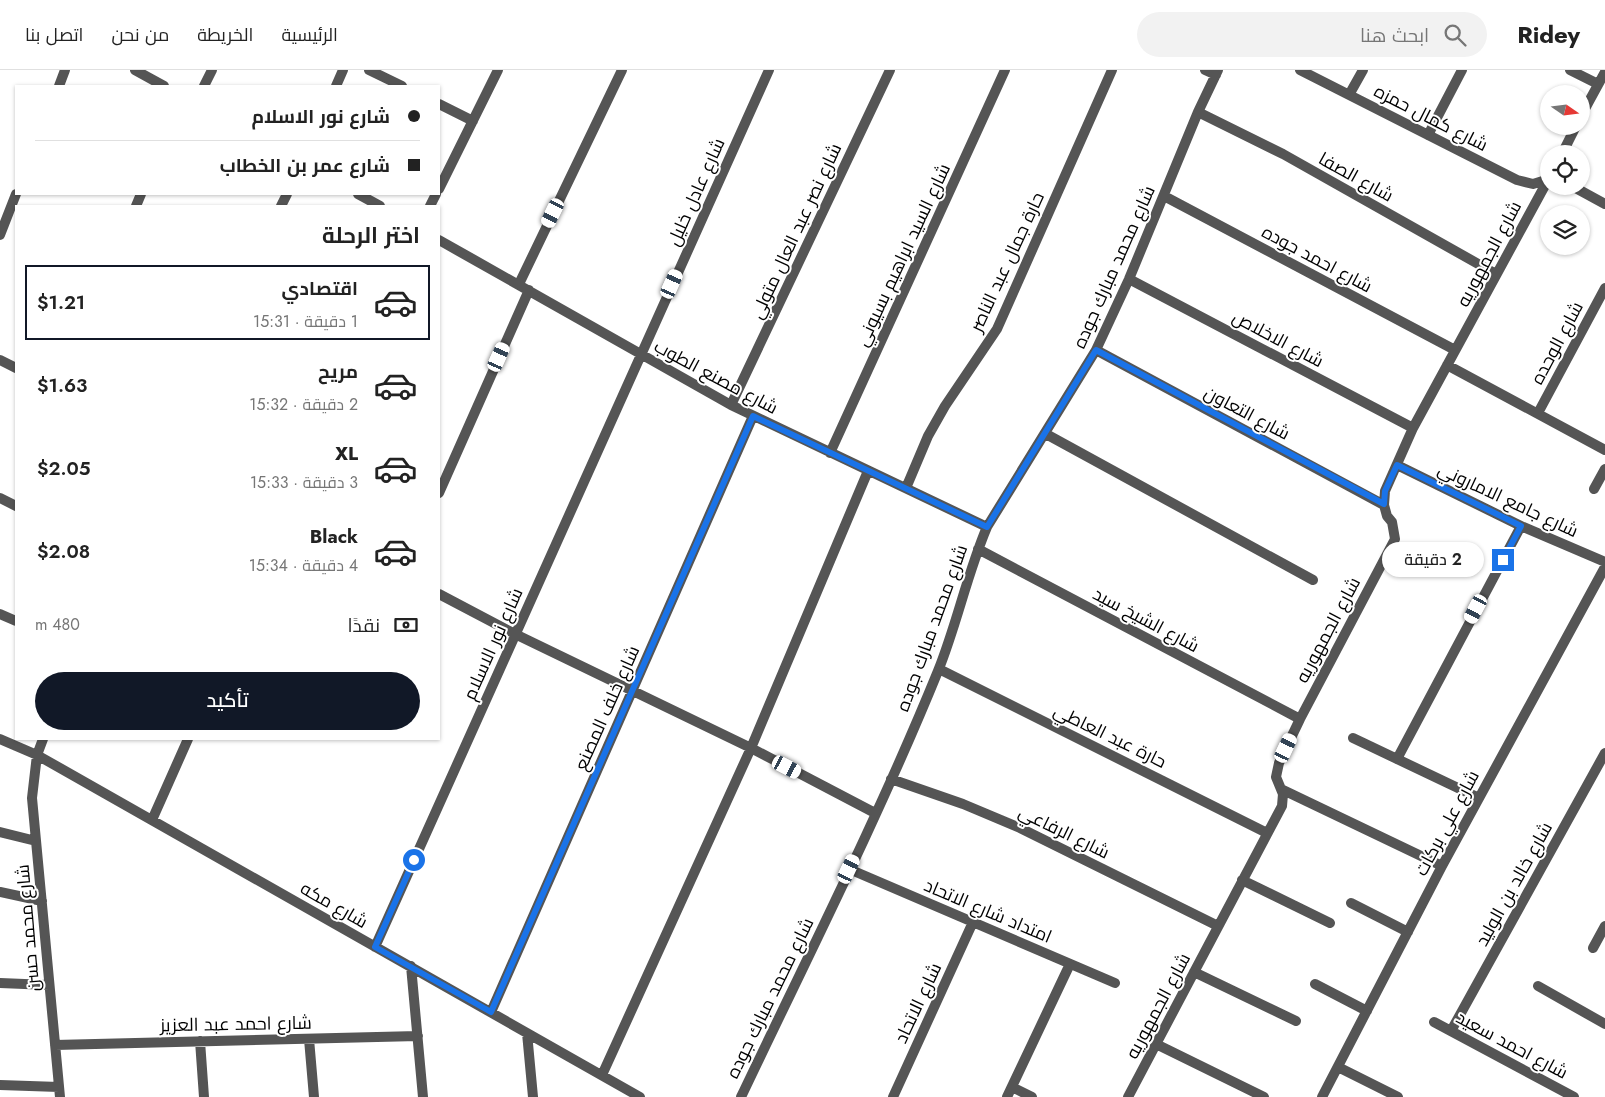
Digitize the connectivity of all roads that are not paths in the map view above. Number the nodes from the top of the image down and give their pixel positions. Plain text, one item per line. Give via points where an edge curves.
1 (66, 70) edge
2 (135, 70) edge
3 (212, 70) edge
4 (343, 70) edge
5 (369, 70) edge
6 (498, 70) edge
7 (622, 70) edge
8 (769, 70) edge
9 (890, 70) edge
10 (1005, 70) edge
11 (1112, 70) edge
12 (1205, 70) edge
13 (1300, 70) edge
14 (1363, 70) edge
15 (1462, 70) edge
16 (1570, 70) edge
17 (1217, 72) edge
18 (1605, 72) edge
19 (1598, 84) junction
20 (59, 85) edge
21 (162, 85) edge
22 (204, 85) edge
23 (336, 85) edge
24 (400, 85) edge
25 (1349, 95) junction
26 (1590, 99) edge
27 (440, 104) edge
28 (1198, 112) junction
29 (473, 121) junction
30 (1428, 135) junction
31 (1540, 182) edge
32 (440, 187) edge
33 (16, 195) edge
34 (360, 195) edge
35 (1540, 195) edge
36 (1588, 195) edge
37 (1164, 196) junction
38 (1605, 204) edge
39 (378, 205) edge
40 (0, 235) edge
41 (440, 241) edge
42 (1496, 274) junction
43 (1128, 279) junction
44 (519, 284) junction
45 (1605, 288) edge
46 (529, 290) junction
47 (1096, 350) junction
48 (1455, 350) junction
49 (640, 355) junction
50 (0, 360) edge
51 (1447, 365) junction
52 (15, 368) edge
53 (731, 406) junction
54 (1538, 413) junction
55 (753, 416) junction
56 (1413, 428) junction
57 (1046, 434) junction
58 (1605, 450) edge
59 (830, 453) junction
60 (1397, 465) junction
61 (1605, 470) edge
62 (868, 471) junction
63 (906, 488) junction
64 (1594, 489) dead end
65 (440, 491) edge
66 (0, 498) edge
67 (1384, 504) junction
68 (15, 506) edge
69 (1521, 526) junction
70 (987, 527) junction
71 (978, 549) junction
72 (1605, 562) edge
73 (1605, 567) edge
74 (1313, 580) dead end
75 (440, 595) edge
76 (0, 614) edge
77 (15, 621) edge
78 (515, 634) junction
79 (939, 669) junction
80 (633, 690) junction
81 (1300, 719) junction
82 (1352, 738) dead end
83 (0, 739) edge
84 (43, 740) edge
85 (188, 740) edge
86 (751, 748) junction
87 (1605, 753) edge
88 (37, 755) junction
89 (1397, 759) junction
90 (891, 779) junction
91 (1281, 789) junction
92 (1479, 798) junction
93 (875, 813) junction
94 (152, 820) junction
95 (0, 832) edge
96 (1267, 833) junction
97 (36, 841) junction
98 (1442, 866) junction
99 (849, 869) junction
100 (1242, 880) junction
101 (0, 892) edge
102 (42, 901) junction
103 (1351, 903) dead end
104 (973, 922) junction
105 (1330, 923) dead end
106 (1218, 926) junction
107 (1605, 926) edge
108 (1408, 932) junction
109 (375, 947) junction
110 (1594, 948) dead end
111 (1070, 964) junction
112 (410, 966) junction
113 (1194, 972) junction
114 (0, 983) edge
115 (1115, 983) dead end
116 (1315, 984) dead end
117 (49, 985) junction
118 (1538, 986) dead end
119 (1367, 1011) junction
120 (491, 1012) junction
121 (1296, 1021) dead end
122 (1434, 1022) dead end
123 (1605, 1024) edge
124 (1451, 1031) junction
125 (527, 1033) junction
126 (418, 1036) junction
127 (309, 1039) junction
128 (200, 1041) junction
129 (1156, 1044) junction
130 (55, 1045) junction
131 (1338, 1067) junction
132 (602, 1075) junction
133 (0, 1085) edge
134 (1012, 1087) junction
135 (59, 1092) edge
136 (204, 1097) edge
137 (314, 1097) edge
138 (423, 1097) edge
139 (533, 1097) edge
140 (640, 1097) edge
141 (741, 1097) edge
142 (893, 1097) edge
143 (1007, 1097) edge
144 (1032, 1097) edge
145 (1128, 1097) edge
146 (1264, 1097) edge
147 (1322, 1097) edge
148 (1398, 1097) edge
149 (1574, 1097) edge

1 - 20 street
2 - 21 street
3 - 22 street
4 - 23 street
5 - 24 street
6 - 29 street
7 - 44 street
8 - 49 street, شارع عادل خليل
9 - 53 street, شارع نصر عبد العال متولي
10 - 59 street, شارع السيد ابراهيم بسيوني
11 - 63 street, حارة جمال عبد الناصر via 997,329 944,406
12 - 17 street
13 - 25 street, شارع كمال حمزه
14 - 25 street
15 - 30 street
16 - 19 street
17 - 28 street, شارع محمد مبارك جوده
18 - 19 street
19 - 26 street
25 - 30 street, شارع كمال حمزه
27 - 29 street
28 - 37 street, شارع محمد مبارك جوده
28 - 42 street, شارع الصفا via 1283,154
29 - 32 street
30 - 31 street, شارع كمال حمزه via 1517,180 1533,184
33 - 40 street
34 - 39 street
35 - 42 street, شارع الجمهوريه
36 - 38 street
37 - 43 street, شارع محمد مبارك جوده
37 - 48 street, شارع احمد جوده
41 - 44 street, شارع مصنع الطوب
42 - 48 street, شارع الجمهوريه
43 - 47 street, شارع محمد مبارك جوده
43 - 56 street, شارع الاخلاص
44 - 46 street, شارع مصنع الطوب
45 - 54 street, شارع الوحده
46 - 49 street, شارع مصنع الطوب
46 - 65 street
47 - 57 street, شارع محمد مبارك جوده
47 - 67 street, شارع التعاون
48 - 51 street, شارع الجمهوريه
49 - 53 street, شارع مصنع الطوب
49 - 78 street, شارع نور الاسلام
50 - 52 street
51 - 54 street
51 - 56 street, شارع الجمهوريه
53 - 55 street, شارع مصنع الطوب
54 - 58 street
55 - 59 street, شارع مصنع الطوب
55 - 80 street, شارع خلف المصنع
56 - 60 street, شارع الجمهوريه
57 - 70 street, شارع محمد مبارك جوده
57 - 74 street
59 - 62 street, شارع مصنع الطوب
60 - 67 street, شارع الجمهوريه via 1385,491
60 - 69 street, شارع جامع الاماروني
61 - 64 street
62 - 63 street, شارع مصنع الطوب
62 - 86 street
63 - 70 street, شارع مصنع الطوب
66 - 68 street
67 - 81 street, شارع الجمهوريه via 1395,539
69 - 72 street, شارع جامع الاماروني
69 - 89 street
70 - 71 street, شارع محمد مبارك جوده
71 - 79 street, شارع محمد مبارك جوده
71 - 81 street, شارع الشيخ سيد
73 - 92 street, شارع علي بركات
75 - 78 street
76 - 77 street
78 - 80 street
78 - 109 street, شارع نور الاسلام
79 - 90 street, شارع محمد مبارك جوده
79 - 96 street, حارة عبد العاطي
80 - 86 street
80 - 120 street, شارع خلف المصنع
81 - 91 street, شارع الجمهوريه via 1277,770
82 - 89 street
83 - 88 street, شارع مكه
84 - 88 street, شارع محمد حسن
85 - 94 street
86 - 93 street
86 - 132 street
87 - 124 street, شارع خالد بن الوليد
88 - 94 street, شارع مكه
88 - 97 street, شارع محمد حسن via 32,798
89 - 92 street
90 - 93 street, شارع محمد مبارك جوده
90 - 106 street, شارع الرفاعي via 1020,828
91 - 96 street, شارع الجمهوريه via 1282,806
91 - 98 street
92 - 98 street, شارع علي بركات
93 - 99 street, شارع محمد مبارك جوده
94 - 109 street, شارع مكه
95 - 97 street
96 - 100 street, شارع الجمهوريه
97 - 102 street, شارع محمد حسن
98 - 108 street, شارع علي بركات
99 - 104 street, امتداد شارع الاتحاد
99 - 141 street, شارع محمد مبارك جوده
100 - 105 street
100 - 106 street, شارع الجمهوريه
101 - 102 street
102 - 117 street, شارع محمد حسن
103 - 108 street
104 - 111 street, امتداد شارع الاتحاد
104 - 142 street, شارع الاتحاد
106 - 113 street, شارع الجمهوريه
107 - 110 street
108 - 119 street, شارع علي بركات
109 - 112 street, شارع مكه
111 - 115 street, امتداد شارع الاتحاد
111 - 134 street
112 - 120 street, شارع مكه
112 - 126 street
113 - 121 street
113 - 129 street, شارع الجمهوريه
114 - 117 street
116 - 119 street
117 - 130 street, شارع محمد حسن
118 - 123 street
119 - 131 street, شارع علي بركات
120 - 125 street, شارع مكه
122 - 124 street, شارع احمد سعيد
124 - 149 street, شارع احمد سعيد
125 - 132 street, شارع مكه
125 - 139 street
126 - 127 street, شارع احمد عبد العزيز
126 - 138 street
127 - 128 street, شارع احمد عبد العزيز
127 - 137 street
128 - 130 street, شارع احمد عبد العزيز
128 - 136 street
129 - 145 street, شارع الجمهوريه
129 - 146 street
130 - 135 street, شارع محمد حسن
131 - 147 street, شارع علي بركات
131 - 148 street
132 - 140 street, شارع مكه
133 - 135 street
134 - 143 street
134 - 144 street

